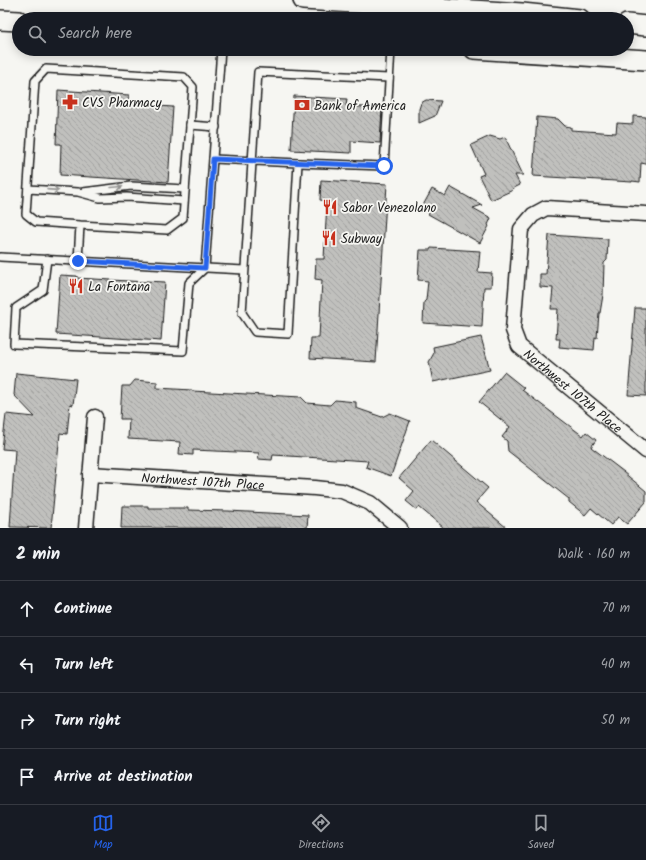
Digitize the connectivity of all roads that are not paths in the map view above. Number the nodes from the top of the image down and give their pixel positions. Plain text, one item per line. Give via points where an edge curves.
1 (303, 0) edge
2 (505, 12) edge
3 (0, 20) edge
4 (12, 21) edge
5 (634, 25) edge
6 (646, 26) edge
7 (221, 56) edge
8 (391, 56) edge
9 (583, 56) edge
10 (646, 60) edge
11 (389, 78) junction
12 (190, 125) junction
13 (216, 127) junction
14 (213, 159) junction
15 (251, 161) junction
16 (298, 163) junction
17 (28, 189) junction
18 (185, 190) junction
19 (78, 192) junction
20 (184, 201) junction
21 (646, 214) edge
22 (80, 225) junction
23 (0, 257) edge
24 (47, 260) junction
25 (78, 261) junction
26 (205, 268) junction
27 (244, 270) junction
28 (95, 417) dead end
29 (646, 451) edge
30 (90, 474) junction
31 (86, 528) edge
32 (400, 528) edge

1 - 2 main road
3 - 4 main road
5 - 6 main road
7 - 13 lane
8 - 11 lane
9 - 10 main road
11 - 15 lane via 258,72
11 - 16 lane via 384,166
12 - 13 lane
12 - 17 lane via 193,87 184,77 46,69 35,81
12 - 18 lane
13 - 14 lane
14 - 15 lane
14 - 26 lane
15 - 16 lane
15 - 27 lane
16 - 27 lane via 288,334 255,332 242,313
17 -> 19 lane
17 - 22 lane via 26,214 36,222
19 -> 18 lane via 131,186
18 - 20 lane
19 - 20 lane via 100,198
20 - 22 lane via 183,218 167,230
21 - 29 street, Northwest 107th Place via 546,208 533,215 522,229 514,330 519,346
22 - 25 lane
23 - 24 lane
24 - 25 lane
24 - 26 lane via 43,290 16,308 14,344 183,351 189,283
25 - 26 lane
26 - 27 lane
28 - 30 street
30 - 31 street
30 - 32 street, Northwest 107th Place via 342,491 370,503

